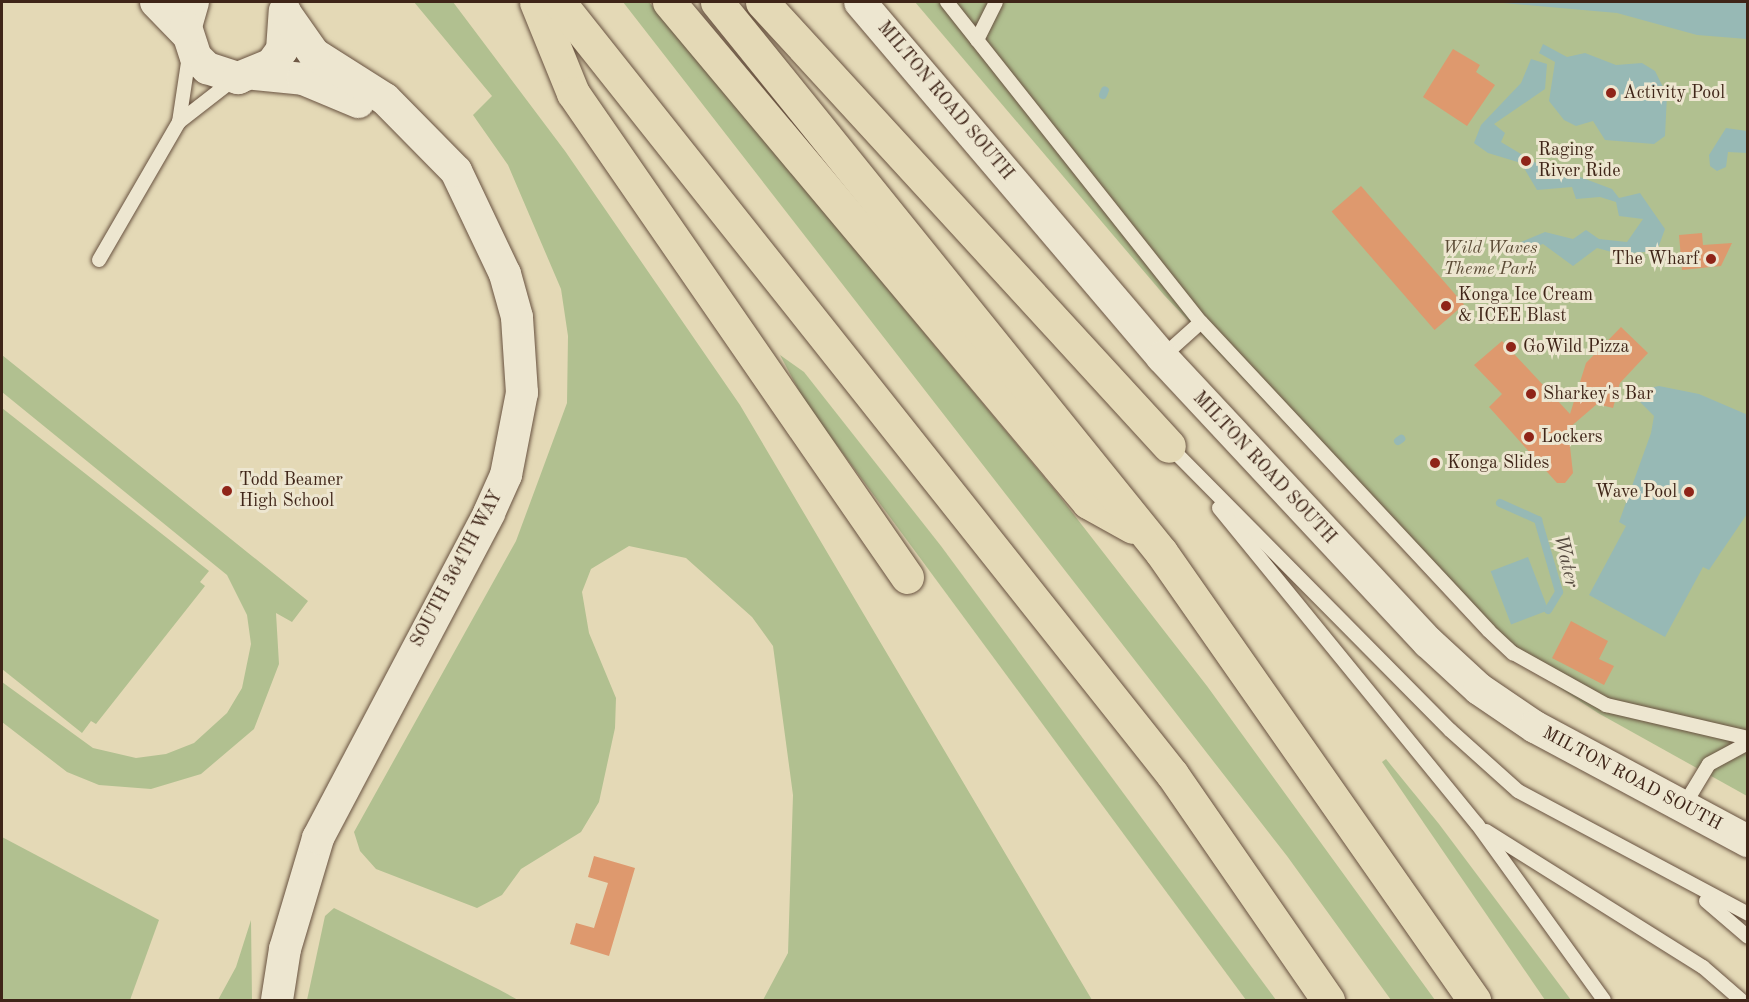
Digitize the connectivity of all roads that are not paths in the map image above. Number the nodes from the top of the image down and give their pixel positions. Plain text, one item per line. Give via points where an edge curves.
1 (156, 2) edge
2 (193, 2) edge
3 (536, 2) edge
4 (559, 2) edge
5 (584, 2) edge
6 (669, 2) edge
7 (717, 2) edge
8 (762, 2) edge
9 (860, 2) edge
10 (947, 2) edge
11 (996, 2) edge
12 (284, 8) edge
13 (188, 38) junction
14 (977, 40) junction
15 (247, 76) junction
16 (179, 122) junction
17 (424, 137) junction
18 (680, 149) junction
19 (99, 260) dead end
20 (1202, 322) junction
21 (1162, 357) junction
22 (1169, 446) junction
23 (1145, 533) junction
24 (907, 577) dead end
25 (1748, 738) edge
26 (1748, 743) edge
27 (1683, 807) junction
28 (1477, 824) junction
29 (1748, 841) edge
30 (1643, 862) junction
31 (1748, 914) edge
32 (1748, 937) edge
33 (277, 1000) edge
34 (1328, 1000) edge
35 (1474, 1000) edge
36 (1604, 1000) edge
37 (1741, 1000) edge

1 - 13 street, SOUTH 364TH WAY
2 - 13 street
3 - 24 highway via 573,93
4 - 18 highway
5 - 18 highway
6 - 23 highway via 1088,502
7 - 23 highway
8 - 22 highway
9 - 21 street, MILTON ROAD SOUTH
10 - 14 lane
11 - 14 lane
12 - 15 street via 282,50
12 - 17 street, SOUTH 364TH WAY via 314,54 385,99
13 - 15 street, SOUTH 364TH WAY via 207,68
13 - 16 lane
14 - 20 lane
15 - 16 lane
15 - 17 street, SOUTH 364TH WAY via 286,75 324,86
16 - 19 lane
17 - 33 street, SOUTH 364TH WAY via 456,171 505,274 521,359 515,439 489,513 318,838 285,949
18 - 34 highway via 1172,774
20 - 21 lane
20 - 25 lane via 1514,652 1606,705
21 - 27 street, MILTON ROAD SOUTH via 1321,531 1479,689 1588,758
22 - 28 lane
22 - 30 lane via 1480,759 1559,817
23 - 35 highway
26 - 27 lane via 1709,764
27 - 29 street, MILTON ROAD SOUTH
28 - 36 lane
28 - 37 lane via 1703,967
30 - 31 lane
30 - 32 lane via 1717,908

